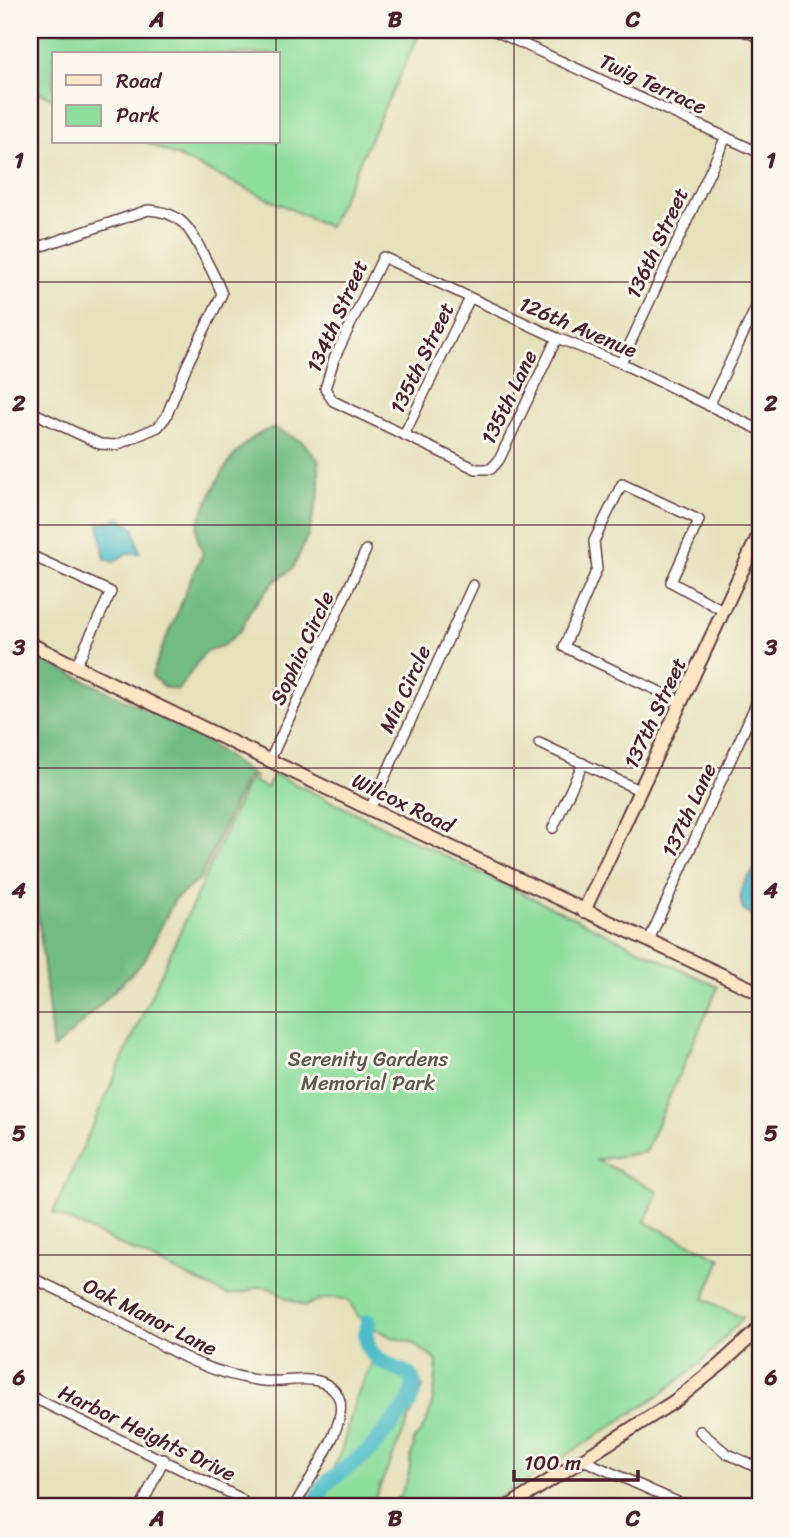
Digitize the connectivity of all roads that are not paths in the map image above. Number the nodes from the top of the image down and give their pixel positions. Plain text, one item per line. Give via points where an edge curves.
1 (493, 30) edge
2 (742, 30) edge
3 (760, 38) edge
4 (726, 137) junction
5 (760, 153) edge
6 (30, 250) edge
7 (383, 257) joint
8 (470, 298) junction
9 (760, 299) edge
10 (557, 338) junction
11 (621, 363) junction
12 (709, 406) junction
13 (30, 411) edge
14 (760, 430) edge
15 (405, 433) junction
16 (760, 532) edge
17 (366, 550) dead end
18 (30, 555) edge
19 (473, 585) dead end
20 (724, 611) junction
21 (30, 644) edge
22 (76, 666) junction
23 (760, 695) edge
24 (682, 702) junction
25 (539, 743) dead end
26 (270, 760) junction
27 (583, 763) junction
28 (640, 791) junction
29 (370, 809) junction
30 (553, 828) dead end
31 (584, 911) junction
32 (649, 940) junction
33 (760, 993) edge
34 (30, 1277) edge
35 (760, 1328) edge
36 (30, 1396) edge
37 (700, 1431) dead end
38 (164, 1459) junction
39 (583, 1461) junction
40 (760, 1469) edge
41 (141, 1507) edge
42 (245, 1507) edge
43 (294, 1507) edge
44 (508, 1507) edge
45 (689, 1507) edge

1 - 4 street, Twig Terrace
2 - 3 street
4 - 5 street, Twig Terrace
4 - 11 street, 136th Street
6 - 13 street via 148,210 163,211 190,228 222,294 158,427 116,445 100,444
7 - 8 street, 126th Avenue
7 - 15 street, 134th Street via 334,359 325,389 333,401
8 - 10 street, 126th Avenue
8 - 15 street, 135th Street
9 - 12 street
10 - 11 street, 126th Avenue
10 - 15 street, 135th Lane via 491,469 476,469
11 - 12 street, 126th Avenue
12 - 14 street, 126th Avenue
16 - 20 street, 137th Street
17 - 26 street, Sophia Circle
18 - 22 street via 111,592
19 - 29 street, Mia Circle
20 - 24 street, 137th Street
20 - 24 street via 671,582 699,520 622,484 594,541 597,569 564,647
21 - 22 street, Wilcox Road
22 - 26 street, Wilcox Road
23 - 32 street, 137th Lane
24 - 28 street, 137th Street
25 - 27 street
26 - 29 street, Wilcox Road
27 - 28 street
27 - 30 street
28 - 31 street, 137th Street
29 - 31 street, Wilcox Road
31 - 32 street, Wilcox Road
32 - 33 street, Wilcox Road
34 - 43 street, Oak Manor Lane via 212,1370 267,1382 306,1378 330,1387 341,1405 337,1427
35 - 39 street via 683,1395
36 - 38 street, Harbor Heights Drive
37 - 40 street via 726,1453
38 - 41 street
38 - 42 street, Harbor Heights Drive via 238,1497
39 - 44 street
39 - 45 street

